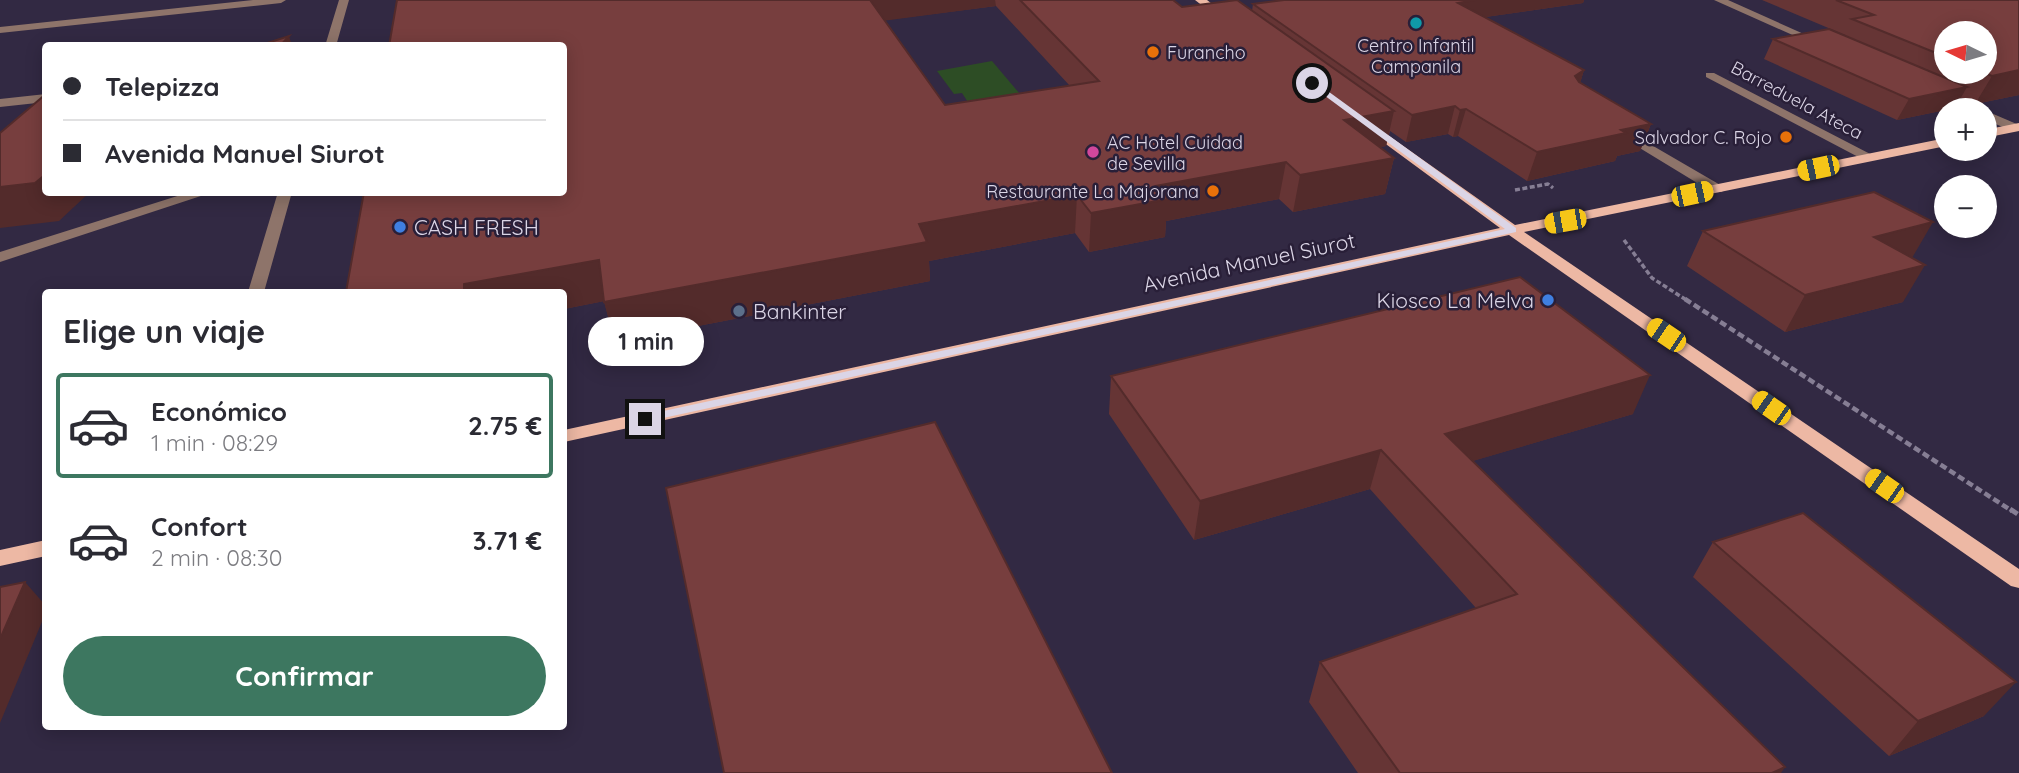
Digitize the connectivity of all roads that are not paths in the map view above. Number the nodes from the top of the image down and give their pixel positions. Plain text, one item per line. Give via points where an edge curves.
1 (281, 0) edge
2 (344, 0) edge
3 (1200, 0) edge
4 (1719, 0) edge
5 (1233, 25) edge
6 (0, 30) edge
7 (331, 42) edge
8 (1835, 50) edge
9 (1710, 75) dead end
10 (1925, 88) edge
11 (42, 98) edge
12 (1948, 98) edge
13 (0, 103) edge
14 (1356, 116) edge
15 (1997, 119) edge
16 (1610, 124) edge
17 (2018, 127) edge
18 (1997, 131) edge
19 (1934, 144) edge
20 (1869, 158) junction
21 (1717, 189) junction
22 (193, 196) edge
23 (284, 196) edge
24 (1512, 230) junction
25 (0, 257) edge
26 (257, 289) edge
27 (567, 435) edge
28 (42, 549) edge
29 (0, 558) edge
30 (2019, 580) edge

1 - 6 street
2 - 7 street
3 - 5 main road
4 - 8 street
9 - 20 street, Barreduela Ateca
10 - 12 street
11 - 13 street
14 - 24 main road
15 - 17 street
16 - 21 street
17 - 18 main road
19 - 20 main road, Avenida Manuel Siurot
20 - 21 main road, Avenida Manuel Siurot
21 - 24 main road, Avenida Manuel Siurot
22 - 25 street
23 - 26 street
24 - 27 main road, Avenida Manuel Siurot
24 - 30 main road
28 - 29 main road

